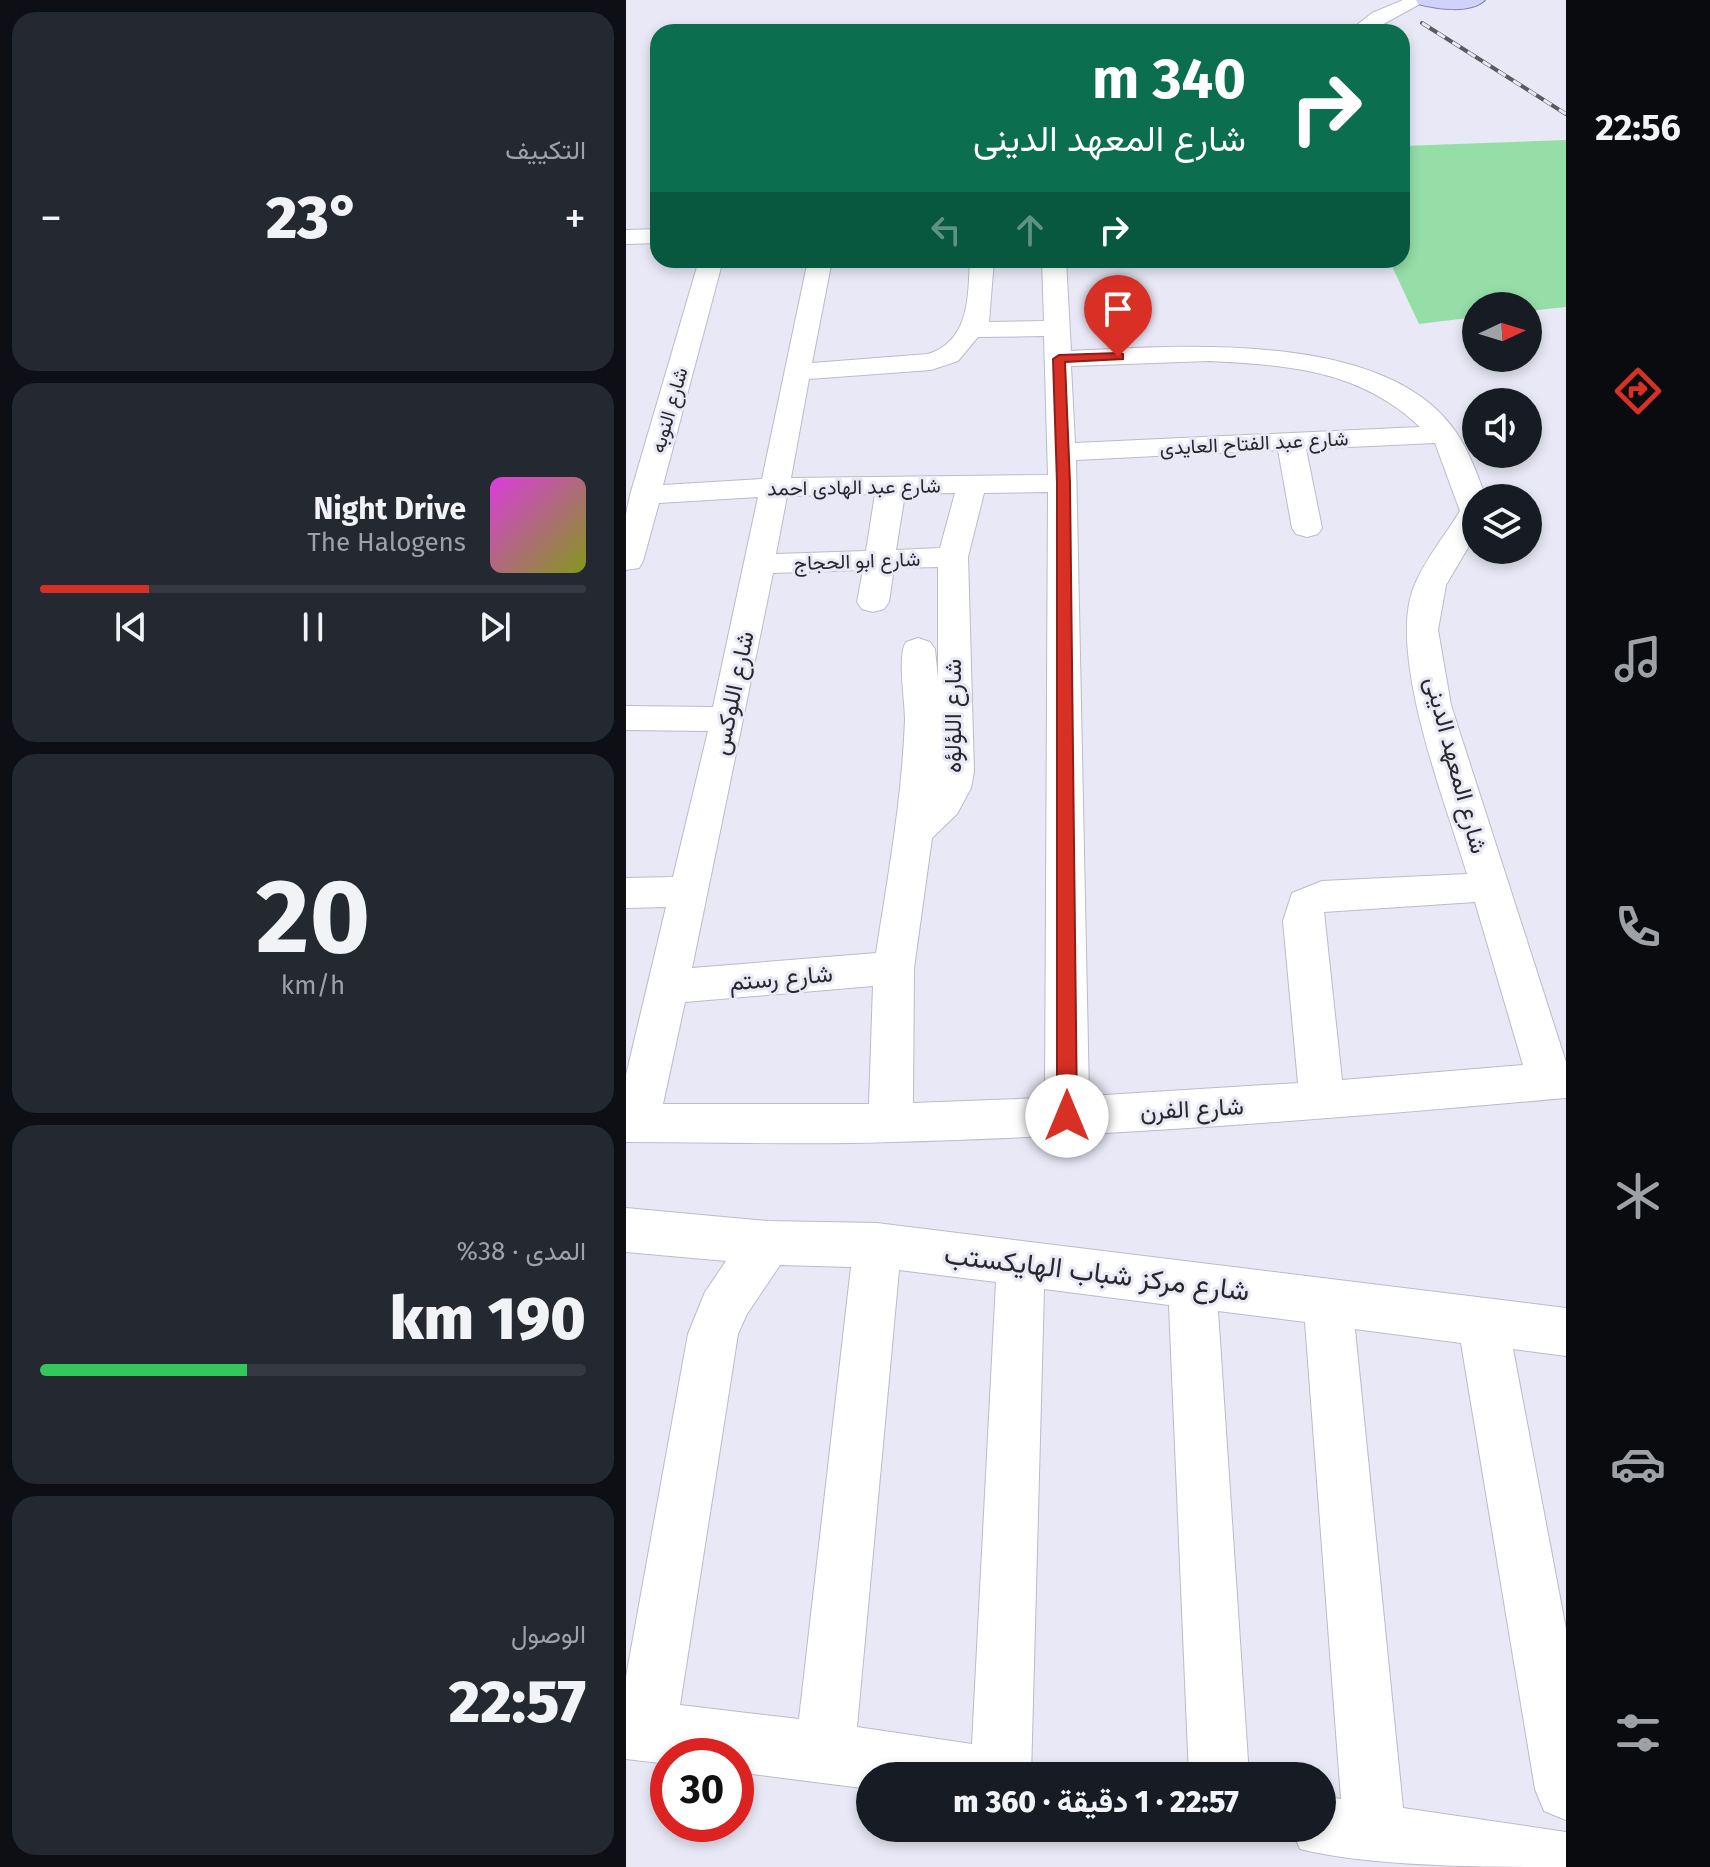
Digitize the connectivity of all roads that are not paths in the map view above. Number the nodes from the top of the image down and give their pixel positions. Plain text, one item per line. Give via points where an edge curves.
1 (1418, 0) edge
2 (1425, 0) edge
3 (1476, 0) edge
4 (1368, 24) edge
5 (650, 236) edge
6 (626, 237) edge
7 (709, 268) edge
8 (818, 268) edge
9 (982, 268) edge
10 (1054, 268) edge
11 (971, 330) junction
12 (1058, 344) junction
13 (797, 372) junction
14 (1444, 434) junction
15 (1291, 442) junction
16 (1063, 467) junction
17 (971, 486) junction
18 (775, 487) junction
19 (891, 487) junction
20 (645, 495) junction
21 (1307, 528) dead end
22 (953, 557) junction
23 (880, 560) junction
24 (628, 561) dead end
25 (761, 564) junction
26 (873, 602) dead end
27 (918, 649) dead end
28 (626, 718) edge
29 (728, 719) junction
30 (914, 833) junction
31 (1490, 887) junction
32 (687, 892) junction
33 (626, 893) edge
34 (894, 968) junction
35 (667, 987) junction
36 (1558, 1081) edge
37 (1322, 1101) junction
38 (1067, 1116) junction
39 (632, 1123) edge
40 (891, 1123) junction
41 (626, 1230) edge
42 (768, 1243) junction
43 (877, 1245) junction
44 (1021, 1262) junction
45 (1192, 1283) junction
46 (1328, 1303) junction
47 (1483, 1323) junction
48 (1566, 1332) edge
49 (636, 1730) edge
50 (825, 1752) junction
51 (892, 1762) edge
52 (1002, 1762) edge
53 (1218, 1762) edge
54 (1566, 1789) edge
55 (1349, 1831) edge
56 (1566, 1863) edge

1 - 4 street
2 - 3 main road
5 - 6 street
7 - 20 street, شارع النوبه
8 - 13 street, شارع اللوكس
9 - 11 street via 979,316
10 - 12 street
11 - 12 street, شارع المعهد الدينى
11 - 13 street via 952,353 938,360
12 - 14 street, شارع المعهد الدينى via 1302,360 1386,388
12 - 16 street
13 - 18 street, شارع اللوكس
14 - 15 street, شارع عبد الفتاح العايدى
14 - 31 street, شارع المعهد الدينى via 1475,511 1430,585 1422,630 1434,705
15 - 16 street, شارع عبد الفتاح العايدى
15 - 21 street
16 - 17 street, شارع عبد الهادى احمد
16 - 38 street
17 - 19 street, شارع عبد الهادى احمد
17 - 22 street, شارع اللؤلؤه
18 - 19 street, شارع عبد الهادى احمد
18 - 20 street, شارع عبد الهادى احمد
18 - 25 street, شارع اللوكس
19 - 23 street
20 - 24 street, شارع النوبه
22 - 23 street, شارع ابو الحجاج
22 - 30 street, شارع اللؤلؤه via 956,772 944,805
23 - 25 street, شارع ابو الحجاج
23 - 26 street
25 - 29 street, شارع اللوكس
27 - 30 street via 923,728
28 - 29 street
29 - 32 street, شارع اللوكس
30 - 34 street
31 - 36 street, شارع المعهد الدينى
31 - 37 street via 1322,896 1306,904 1303,921
32 - 33 street
32 - 35 street, شارع اللوكس
34 - 35 street, شارع رستم
34 - 40 street
35 - 39 street, شارع اللوكس
36 - 37 street, شارع الفرن
37 - 38 street, شارع الفرن
38 - 40 street, شارع الفرن
39 - 40 street, شارع الفرن
41 - 42 street, شارع مركز شباب الهايكستب
42 - 43 street, شارع مركز شباب الهايكستب
42 - 49 street via 731,1293 713,1334
43 - 44 street, شارع مركز شباب الهايكستب
43 - 50 street
44 - 45 street, شارع مركز شباب الهايكستب
44 - 52 street
45 - 46 street, شارع مركز شباب الهايكستب
45 - 53 street
46 - 47 street, شارع مركز شباب الهايكستب
46 - 55 street
47 - 48 street, شارع مركز شباب الهايكستب
47 - 54 street
49 - 50 street
50 - 51 street
55 - 56 street

